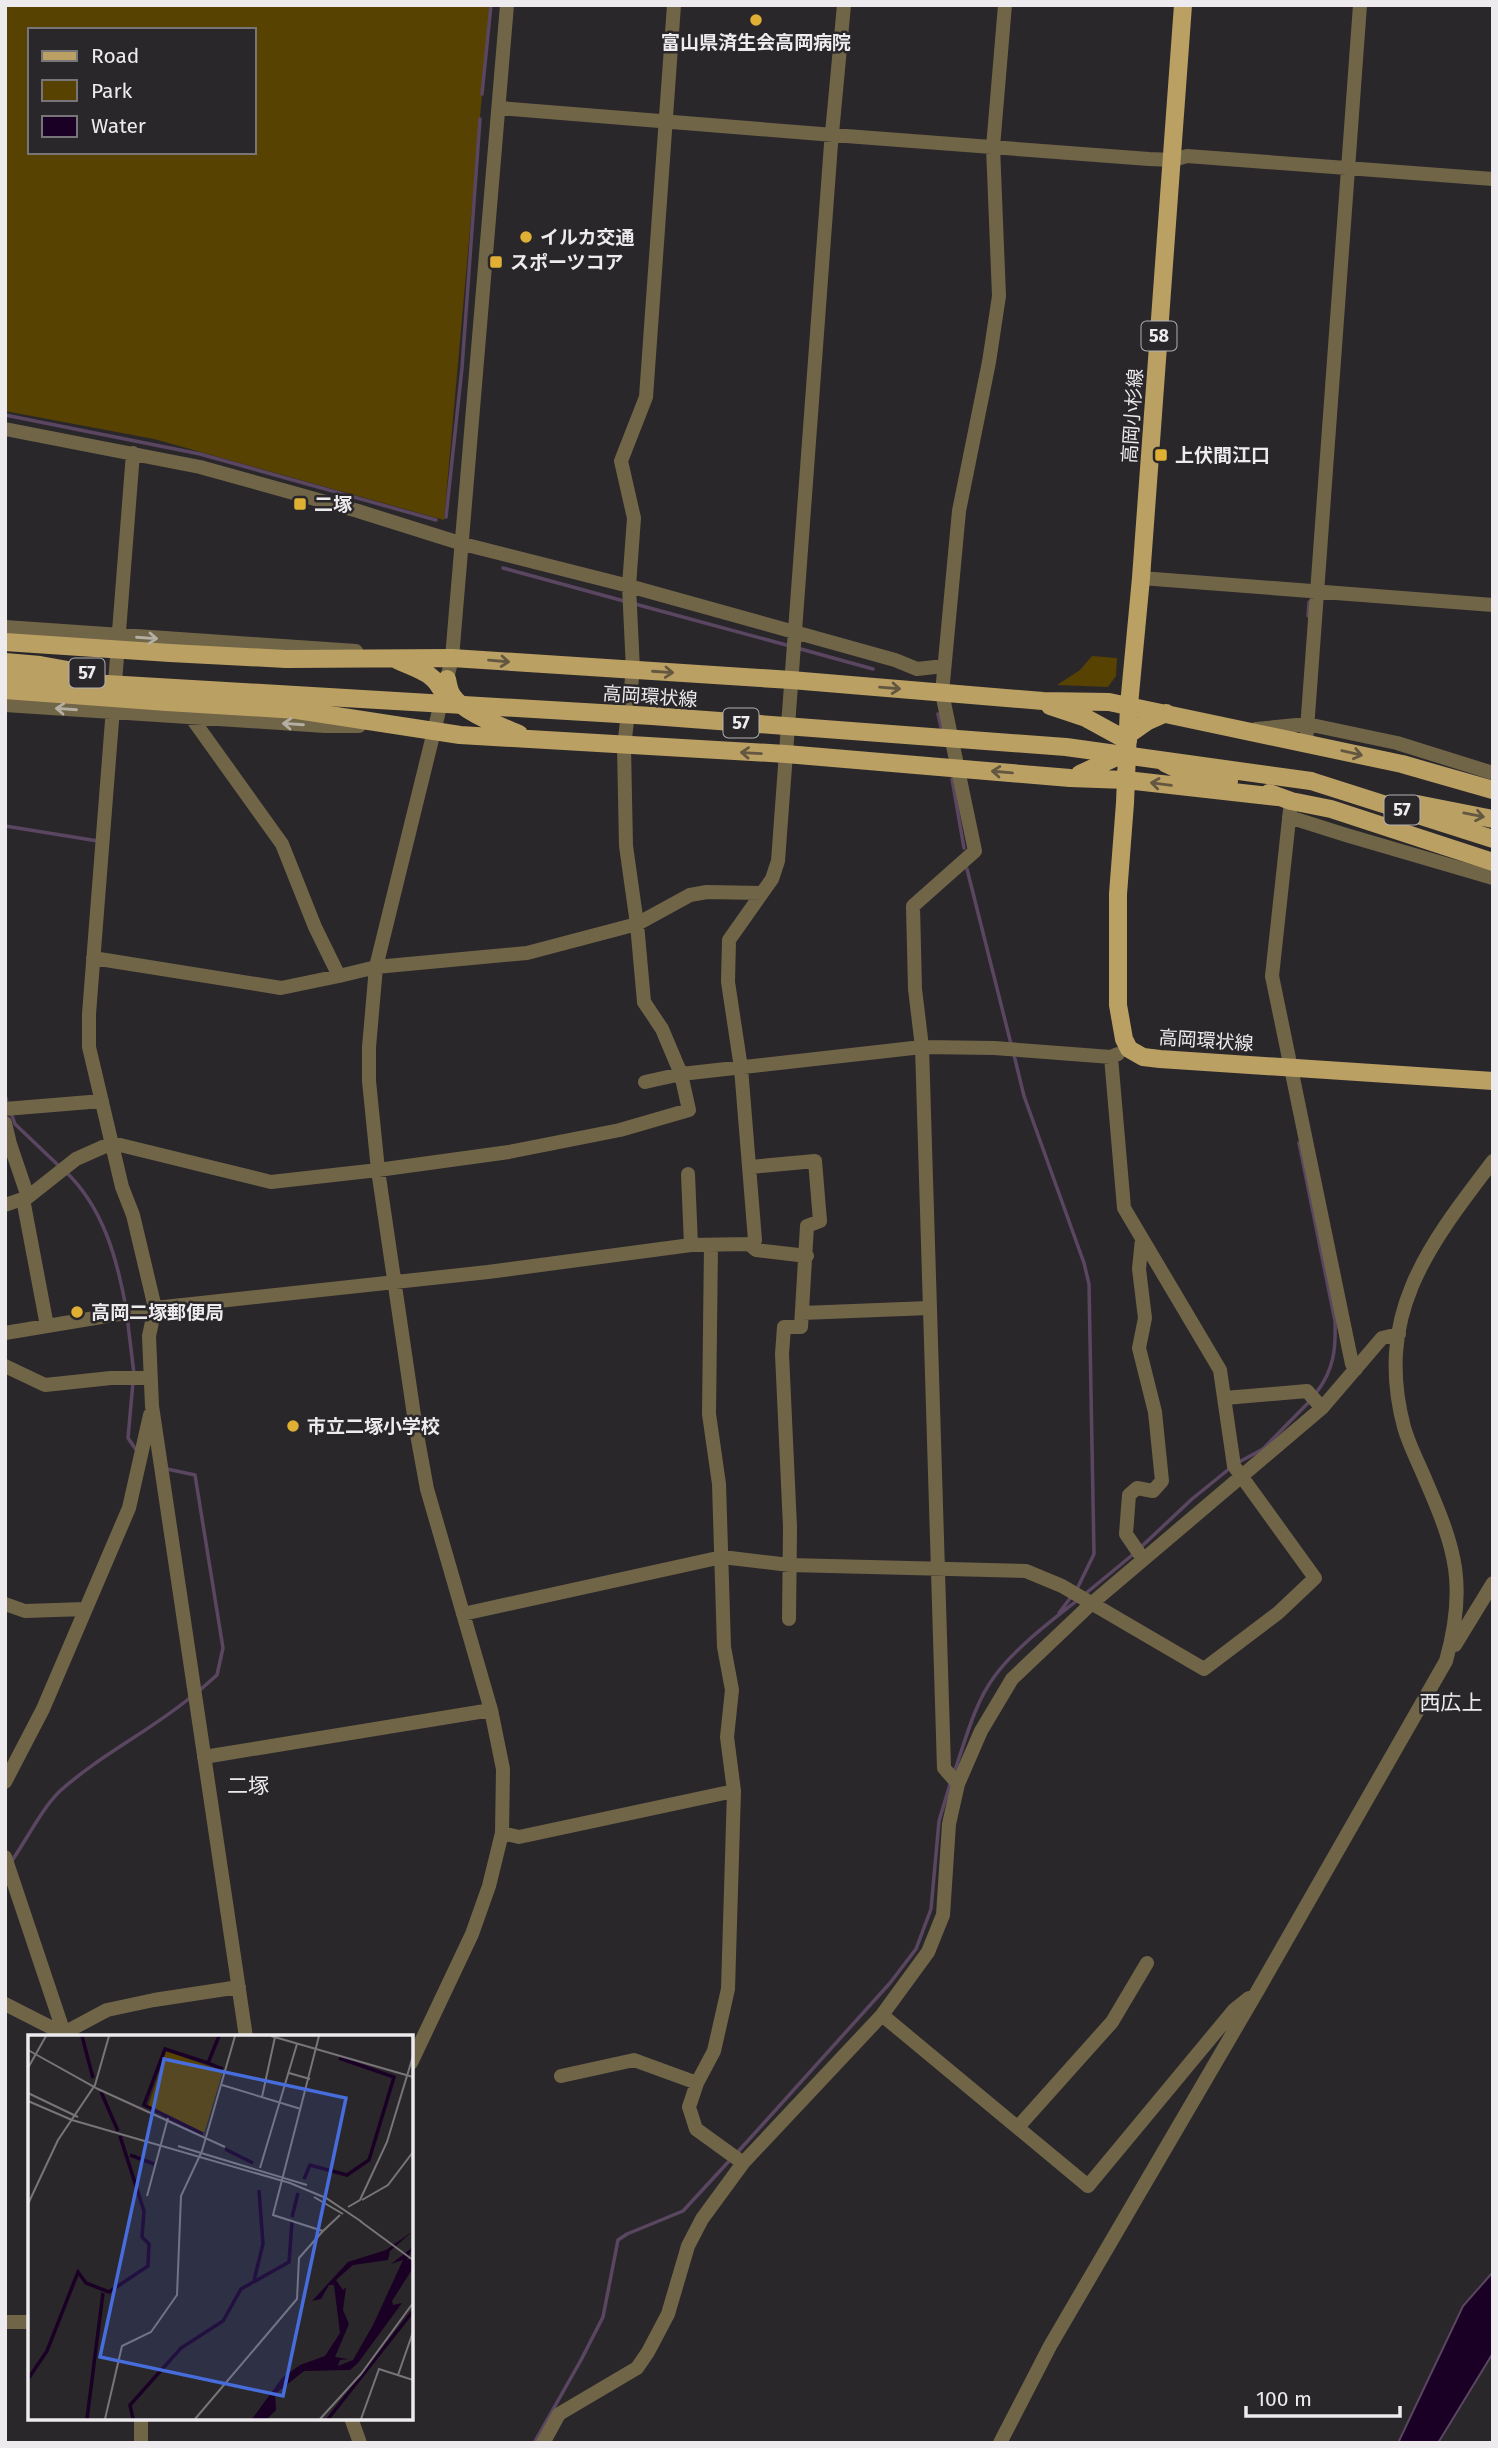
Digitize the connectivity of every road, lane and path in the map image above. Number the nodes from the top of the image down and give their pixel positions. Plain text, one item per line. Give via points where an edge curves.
1 (507, 5) edge
2 (674, 5) edge
3 (844, 5) edge
4 (1005, 5) edge
5 (1183, 5) edge
6 (1360, 5) edge
7 (499, 107) junction
8 (666, 122) junction
9 (833, 133) junction
10 (993, 147) junction
11 (1173, 160) junction
12 (1347, 168) junction
13 (1493, 179) edge
14 (5, 429) edge
15 (133, 453) junction
16 (463, 544) junction
17 (1141, 578) junction
18 (629, 586) junction
19 (1318, 593) junction
20 (1493, 605) edge
21 (6, 632) edge
22 (793, 633) junction
23 (119, 636) junction
24 (452, 657) junction
25 (387, 658) junction
26 (5, 663) edge
27 (944, 666) junction
28 (634, 670) junction
29 (5, 678) edge
30 (791, 680) junction
31 (445, 687) junction
32 (5, 690) edge
33 (942, 692) junction
34 (168, 695) junction
35 (1034, 700) junction
36 (5, 705) edge
37 (1129, 705) junction
38 (114, 712) junction
39 (1166, 713) junction
40 (191, 717) junction
41 (1307, 724) junction
42 (385, 725) junction
43 (436, 730) junction
44 (1245, 730) junction
45 (535, 740) junction
46 (1306, 743) junction
47 (1127, 744) junction
48 (624, 747) junction
49 (786, 754) junction
50 (956, 768) junction
51 (1493, 773) edge
52 (1070, 778) junction
53 (1126, 780) junction
54 (1311, 781) junction
55 (1493, 790) edge
56 (1286, 805) junction
57 (1493, 819) edge
58 (1493, 839) edge
59 (1493, 862) edge
60 (1493, 878) edge
61 (762, 893) junction
62 (637, 923) junction
63 (93, 958) junction
64 (376, 967) junction
65 (340, 976) junction
66 (922, 1047) junction
67 (1129, 1049) junction
68 (1111, 1057) junction
69 (1289, 1067) junction
70 (741, 1068) junction
71 (681, 1074) junction
72 (1493, 1081) edge
73 (645, 1082) dead end
74 (102, 1101) junction
75 (5, 1110) edge
76 (5, 1123) edge
77 (112, 1143) junction
78 (1493, 1161) edge
79 (750, 1167) junction
80 (378, 1170) junction
81 (688, 1174) dead end
82 (25, 1198) junction
83 (5, 1205) edge
84 (1142, 1239) junction
85 (749, 1244) junction
86 (691, 1245) junction
87 (710, 1245) junction
88 (807, 1256) junction
89 (395, 1282) junction
90 (155, 1308) junction
91 (929, 1308) junction
92 (802, 1313) junction
93 (47, 1326) junction
94 (5, 1333) edge
95 (1399, 1334) junction
96 (5, 1366) edge
97 (1356, 1369) junction
98 (150, 1377) junction
99 (1225, 1398) junction
100 (152, 1406) junction
101 (1322, 1408) junction
102 (1241, 1475) junction
103 (722, 1557) junction
104 (1143, 1559) junction
105 (790, 1565) junction
106 (937, 1568) junction
107 (1493, 1583) edge
108 (5, 1604) edge
109 (1091, 1604) junction
110 (85, 1609) junction
111 (463, 1614) junction
112 (789, 1619) dead end
113 (1446, 1661) junction
114 (491, 1710) junction
115 (204, 1757) junction
116 (5, 1782) edge
117 (958, 1784) junction
118 (733, 1791) junction
119 (502, 1833) junction
120 (5, 1857) edge
121 (1147, 1963) dead end
122 (239, 1987) junction
123 (1258, 1990) junction
124 (5, 2004) edge
125 (882, 2015) junction
126 (67, 2035) edge
127 (246, 2035) edge
128 (413, 2059) edge
129 (561, 2076) dead end
130 (697, 2082) junction
131 (1018, 2127) junction
132 (743, 2163) junction
133 (5, 2322) edge
134 (28, 2322) edge
135 (141, 2420) edge
136 (352, 2420) edge
137 (141, 2443) edge
138 (360, 2443) edge
139 (543, 2443) edge
140 (1000, 2443) edge

1 - 7 street
2 - 8 street
3 - 9 street
4 - 10 street
5 - 11 main road, 高岡小杉線 / 58
6 - 12 street
7 - 8 street
7 - 16 street
8 - 9 street
8 - 18 street via 646,397 621,461 634,518
9 - 10 street
9 - 22 street
10 - 11 street
10 - 27 street via 999,296 959,511
11 - 12 street via 1187,156
11 - 17 main road, 高岡小杉線 / 58
12 - 13 street
12 - 19 street
14 - 15 street
15 - 16 street via 260,483
15 - 23 street
16 - 18 street
16 - 24 street
17 - 19 street
17 - 37 main road, 高岡小杉線 / 58
18 - 22 street
18 - 28 street
19 - 20 street
19 - 41 street
21 - 23 street
21 - 25 main road, 57, bridge via 170,653
21 - 32 street
22 - 27 street via 917,670
22 - 30 street
23 -> 25 street via 356,651
23 - 38 street
24 - 25 main road, 57
24 -> 28 main road, 57
24 - 31 street
25 - 31 main road via 426,672
26 - 34 main road, 高岡環状線 / 57, bridge via 40,665
27 - 33 street
28 -> 30 main road, 57
28 - 48 street
29 - 34 main road, 高岡環状線 / 57, bridge
30 -> 33 main road, 57
30 - 49 street
31 - 43 street
31 - 45 main road via 467,709
32 - 34 main road, 57, bridge
33 - 35 main road, 57
33 - 50 street
34 - 42 main road, 57
34 - 54 main road, 高岡環状線 / 57, bridge via 652,716 1066,747
35 - 37 main road, 57
35 - 47 main road via 1086,718
38 -> 36 street
37 - 39 main road
37 - 47 main road
38 - 40 street
38 - 63 street
39 - 44 main road
39 - 47 main road via 1148,721
42 -> 40 street
40 - 65 street via 282,844
41 - 44 street
41 - 46 street
41 - 51 street via 1397,743
42 - 43 main road, 57
43 - 45 main road, 57
43 - 64 street
44 - 46 main road
45 - 48 main road, 57
46 -> 55 main road
47 - 52 main road
47 - 53 main road
47 - 56 main road via 1184,772 1250,785
49 -> 48 main road, 57
48 - 62 street via 626,846
49 - 50 main road, 57
49 - 61 street via 778,861
52 -> 50 main road, 57
50 - 66 street via 975,851 913,906
52 - 53 main road, 57
56 -> 53 main road
53 - 67 main road via 1118,894 1118,1005
54 -> 57 main road, 高岡環状線 / 57
54 - 58 main road, 高岡環状線 / 57
56 - 59 main road via 1331,809
56 - 60 street
56 - 69 street via 1272,976
61 - 62 street via 690,895
61 - 70 street via 729,940 728,982
62 - 64 street via 527,953
62 - 71 street via 644,1002 662,1029
63 - 65 street via 281,988
63 - 74 street via 89,1047
64 - 65 street
64 - 80 street via 369,1081
66 - 68 street
66 - 70 street
66 - 91 street
67 - 68 street
67 - 69 main road, 高岡環状線 via 1160,1059
68 - 84 street via 1124,1208
69 - 72 main road, 高岡環状線
69 - 97 street
70 - 71 street
70 - 79 street
71 - 73 street
71 - 80 street via 690,1110 620,1130 509,1152
74 - 75 street
74 - 77 street
76 - 82 street
77 - 80 street via 271,1182
77 - 82 street via 76,1159
77 - 90 street
78 - 95 street via 1447,1221 1416,1272
79 - 85 street via 755,1240
79 - 88 street via 815,1161 820,1221 807,1226
80 - 89 street
81 - 86 street
82 - 83 street
82 - 93 street
84 - 99 street via 1220,1370
84 - 104 street via 1139,1269 1145,1318 1139,1348 1155,1412 1162,1481 1153,1491 1137,1488 1129,1494 1126,1534
85 - 87 street
85 - 88 street via 756,1250
86 - 87 street
86 - 89 street
87 - 103 street via 709,1414 719,1484
88 - 92 street
89 - 90 street
89 - 111 street via 427,1489
90 - 93 street
90 - 98 street via 149,1336
91 - 92 street
91 - 106 street
92 - 105 street via 801,1326 784,1327 782,1354
93 - 94 street
95 - 97 street via 1382,1338
95 - 113 street via 1398,1393 1404,1428 1446,1527 1457,1576 1455,1628
96 - 98 street via 45,1385
97 - 101 street
98 - 100 street
99 - 101 street via 1307,1391
99 - 102 street via 1234,1465
100 - 110 street via 129,1508
100 - 115 street
101 - 102 street
102 - 104 street
102 - 109 street via 1315,1578 1278,1613 1204,1669
103 - 105 street
103 - 111 street
103 - 118 street via 724,1647 732,1690 727,1737
104 - 109 street
105 - 106 street
105 - 112 street
106 - 109 street via 1026,1571
106 - 117 street via 944,1768
107 - 113 street
108 - 110 street via 25,1611
109 - 117 street via 1012,1679 981,1731
110 - 116 street via 43,1709
111 - 114 street
113 - 123 street
114 - 115 street
114 - 119 street via 503,1769
115 - 122 street
117 - 125 street via 949,1824 943,1915 928,1952
118 - 119 street via 519,1837
118 - 130 street via 728,1989 714,2052
119 - 128 street via 472,1934
120 - 126 street
121 - 131 street via 1112,2022
122 - 126 street via 107,2010
122 - 127 street
123 - 131 street via 1234,2010 1088,2186
123 - 140 street via 1071,2310
124 - 126 street
125 - 131 street
125 - 132 street
129 - 130 street via 634,2060
130 - 132 street via 689,2107 696,2129
132 - 139 street via 688,2246 668,2314 637,2368 559,2414
133 - 134 street
135 - 137 street
136 - 138 street

